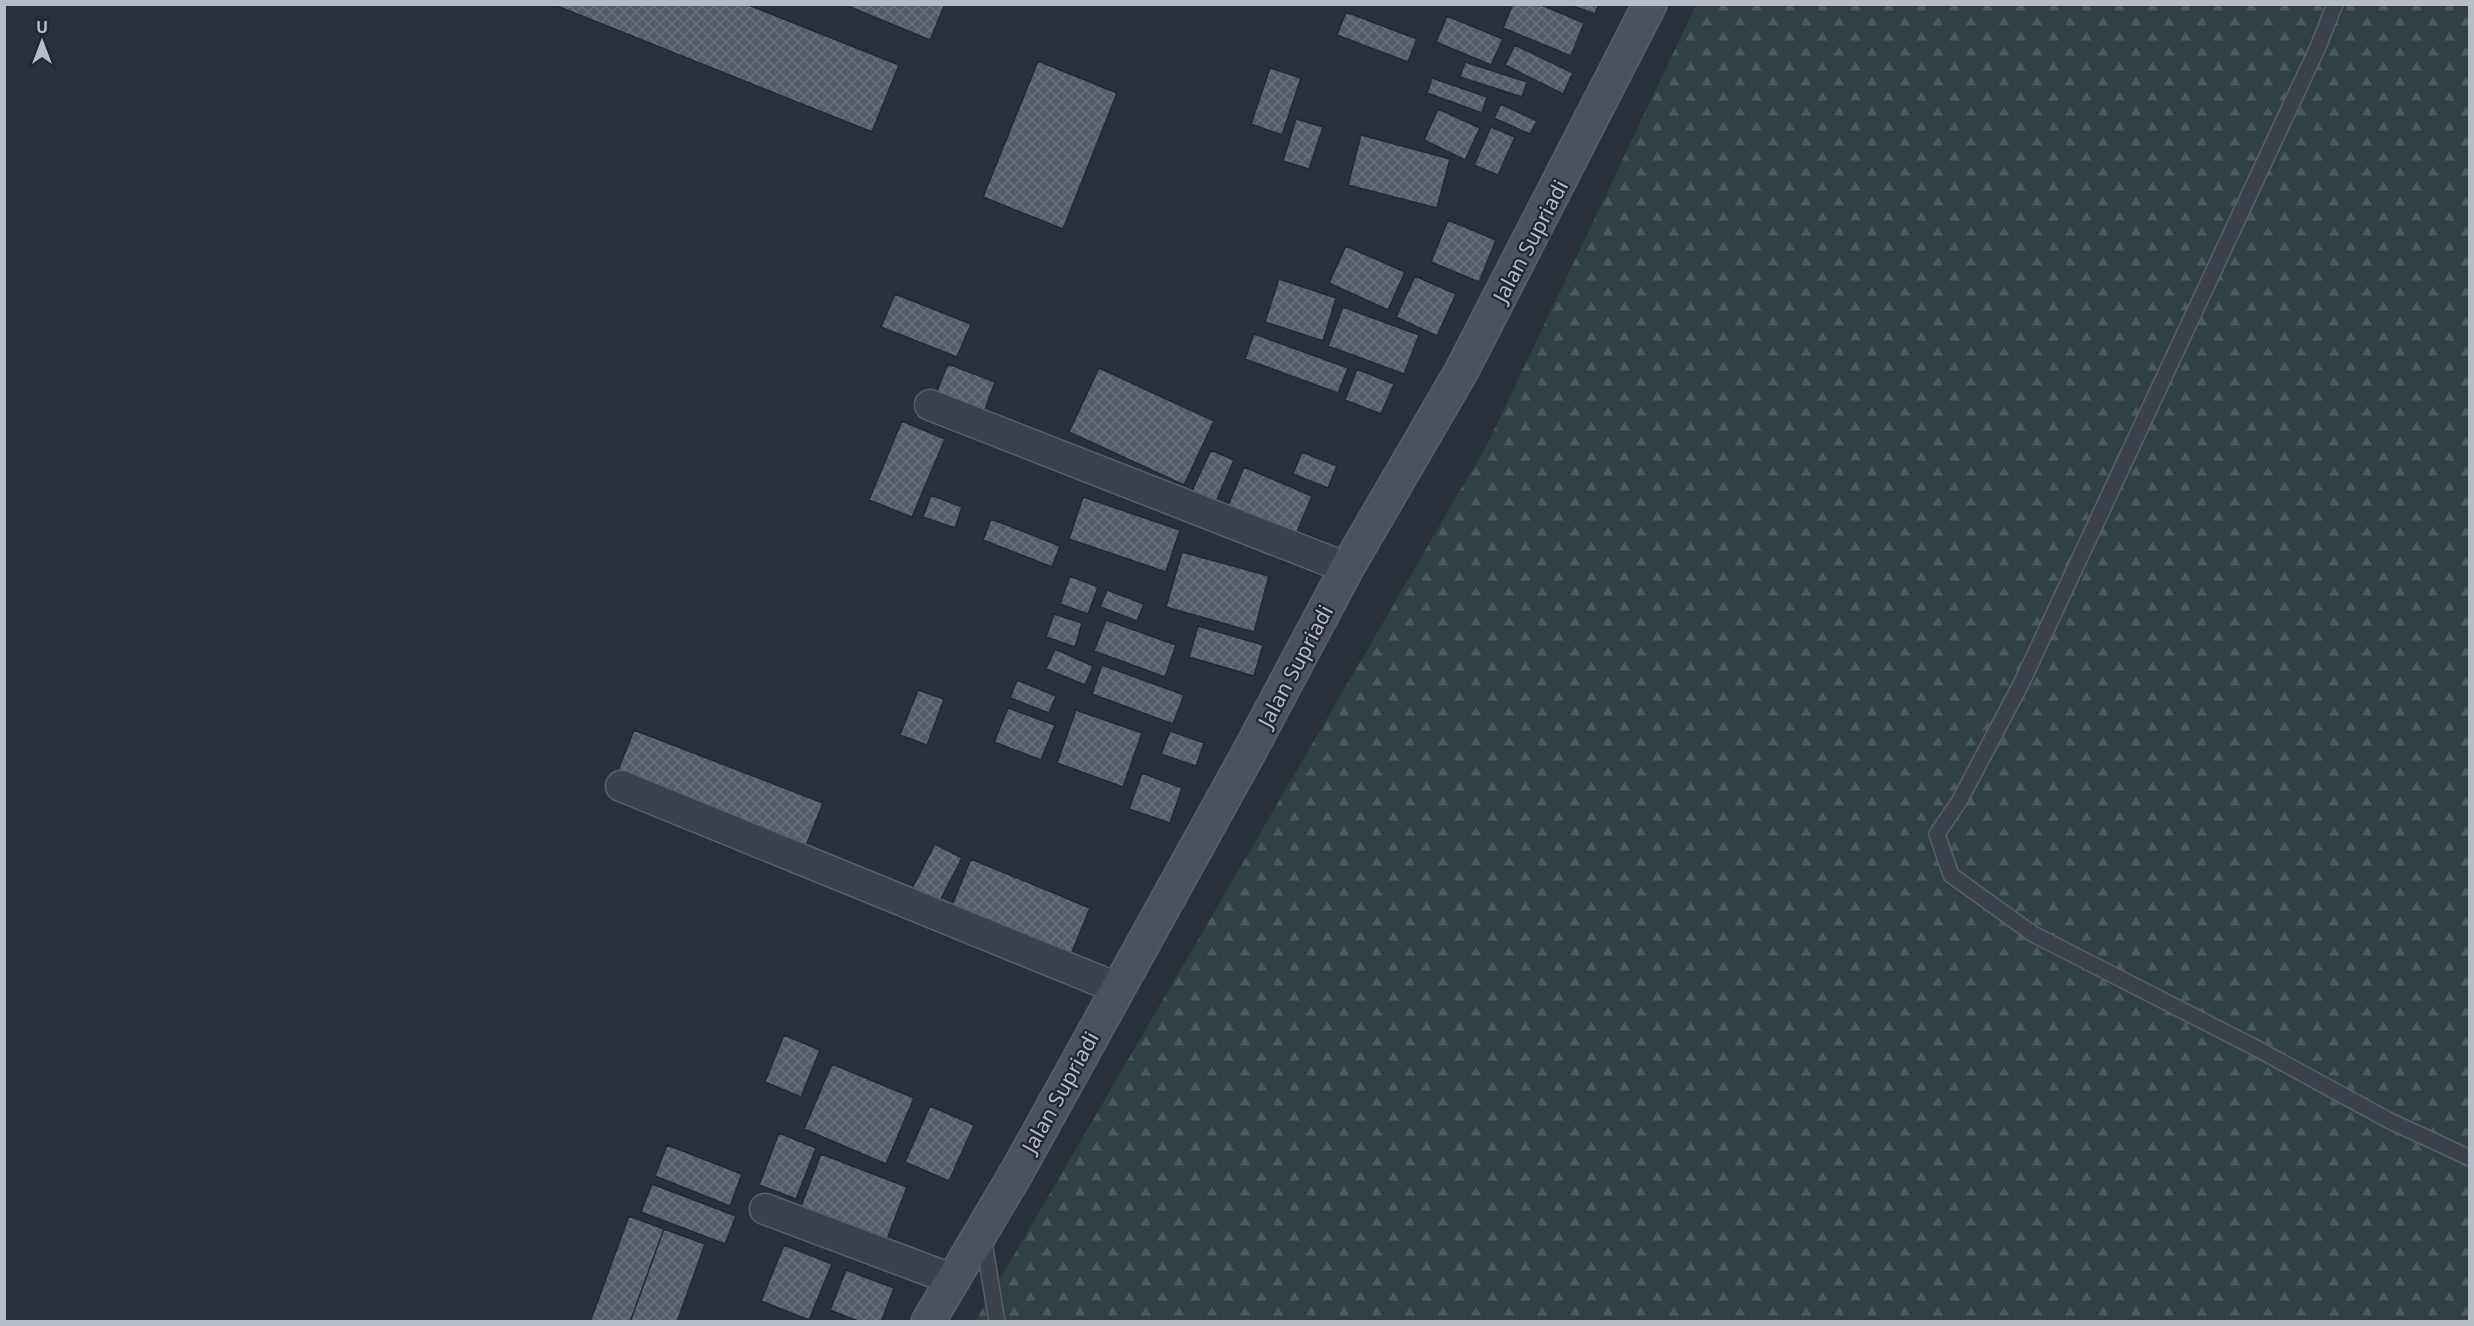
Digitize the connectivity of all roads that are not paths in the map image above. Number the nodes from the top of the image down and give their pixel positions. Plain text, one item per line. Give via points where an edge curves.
1 (1650, 4) edge
2 (2335, 4) edge
3 (930, 405) dead end
4 (1347, 568) junction
5 (621, 786) dead end
6 (1117, 988) junction
7 (2469, 1158) edge
8 (765, 1209) dead end
9 (983, 1231) junction
10 (954, 1280) junction
11 (928, 1322) edge
12 (997, 1322) edge

1 - 4 main road, Jalan Supriadi via 1462,370
2 - 7 lane via 2022,682 1960,800 1937,834 1951,875 2033,934 2390,1121
3 - 4 street
4 - 6 main road, Jalan Supriadi
5 - 6 street
6 - 9 main road, Jalan Supriadi
8 - 10 street
9 - 10 main road, Jalan Supriadi
9 - 12 lane
10 - 11 main road, Jalan Supriadi

